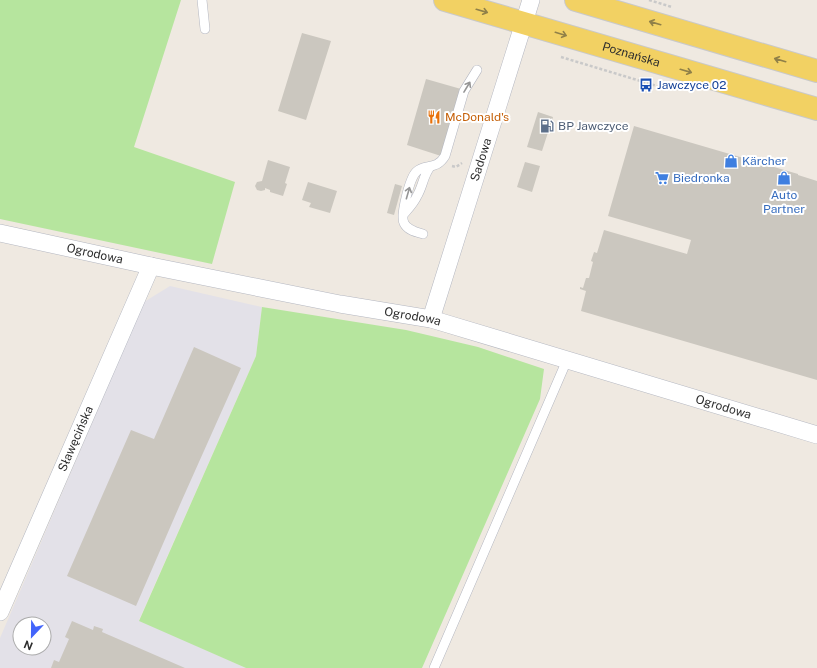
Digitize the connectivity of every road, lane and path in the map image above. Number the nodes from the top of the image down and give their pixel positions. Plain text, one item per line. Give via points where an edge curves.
1 (202, 0) edge
2 (445, 0) edge
3 (531, 0) edge
4 (576, 0) edge
5 (524, 23) junction
6 (205, 29) dead end
7 (477, 70) dead end
8 (817, 71) edge
9 (817, 109) edge
10 (0, 233) edge
11 (423, 234) dead end
12 (151, 266) junction
13 (431, 319) junction
14 (567, 360) junction
15 (817, 436) edge
16 (0, 612) edge
17 (434, 668) edge

1 - 6 lane
2 -> 5 main road, Poznańska
3 - 5 street, Sadowa
8 -> 4 main road
5 -> 9 main road, Poznańska
5 - 13 street, Sadowa
11 -> 7 lane via 408,228 404,223 403,208 413,176 423,167 440,162 445,156 464,91
10 - 12 street, Ogrodowa
12 - 13 street, Ogrodowa via 340,304
12 - 16 street, Sławęcińska
13 - 14 street, Ogrodowa
14 - 15 street, Ogrodowa
14 - 17 lane

